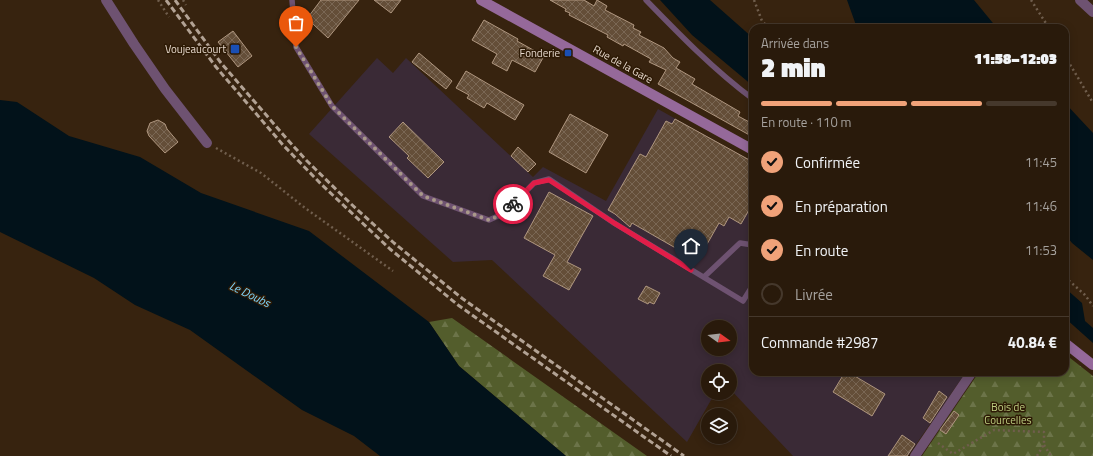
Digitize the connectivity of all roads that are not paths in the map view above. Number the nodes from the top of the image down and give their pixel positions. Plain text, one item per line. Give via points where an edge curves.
1 (106, 0) edge
2 (292, 0) edge
3 (481, 0) edge
4 (646, 0) edge
5 (1080, 0) edge
6 (1093, 12) edge
7 (749, 96) edge
8 (207, 143) road end
9 (749, 148) edge
10 (749, 244) edge
11 (704, 278) junction
12 (749, 291) edge
13 (1069, 346) edge
14 (1093, 365) edge
15 (969, 376) edge
16 (915, 456) edge

1 - 8 street via 165,89
2 - 11 lane via 296,47 332,106 423,196 489,220 506,213 534,183 549,180
3 - 9 main road, Rue de la Gare
4 - 7 lane via 687,42
5 - 6 street
10 - 11 lane via 740,243
11 - 12 lane via 743,301
13 - 14 main road
15 - 16 street

